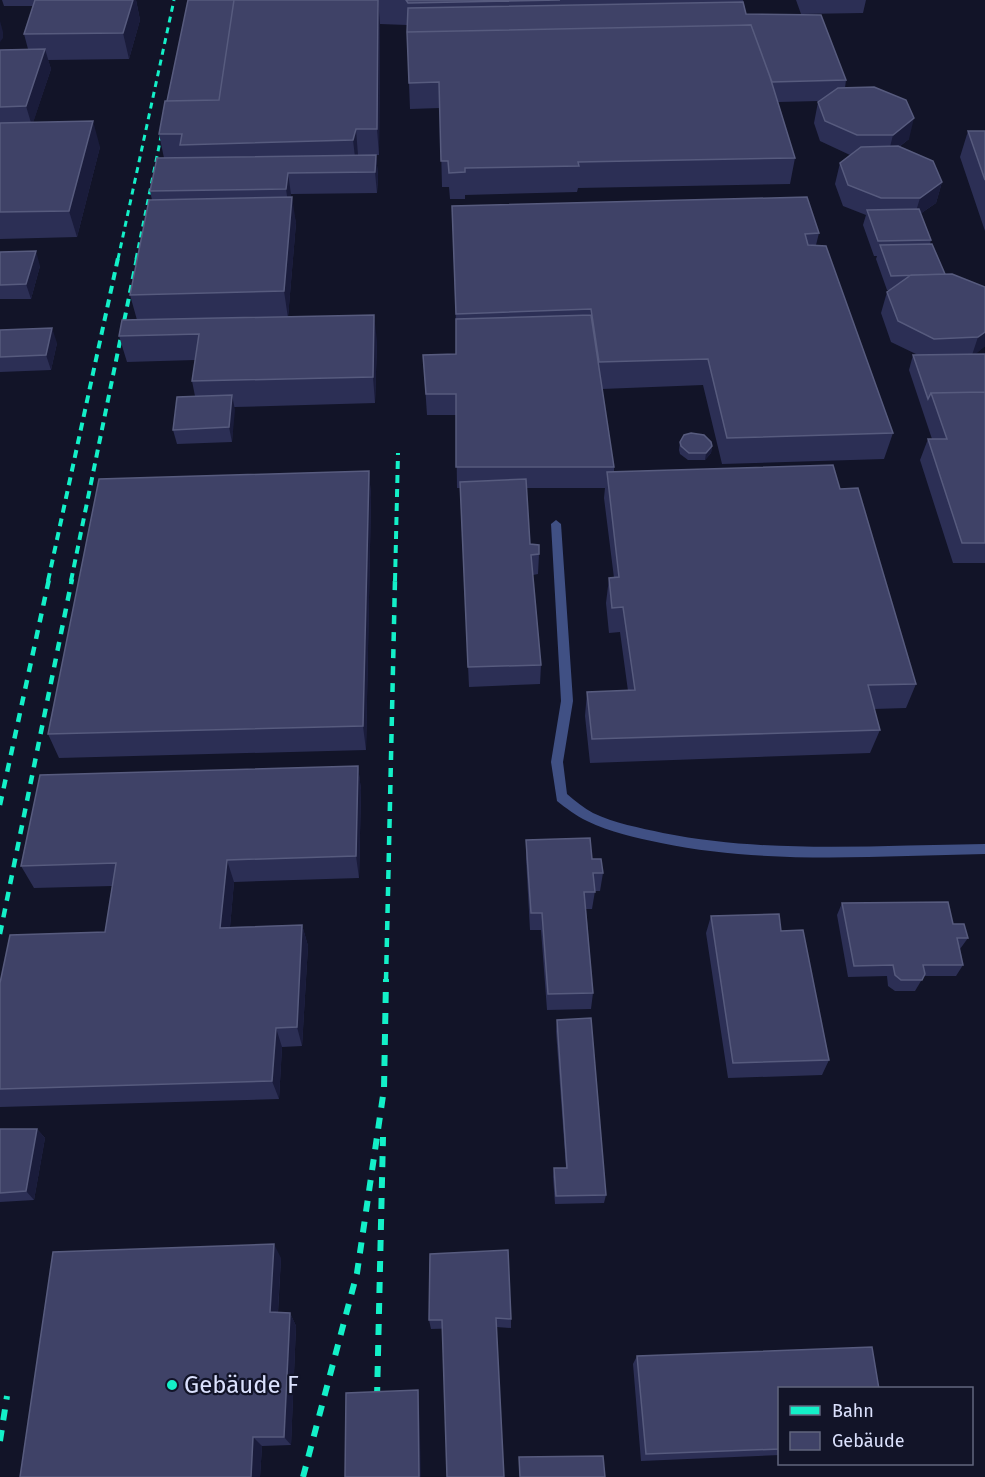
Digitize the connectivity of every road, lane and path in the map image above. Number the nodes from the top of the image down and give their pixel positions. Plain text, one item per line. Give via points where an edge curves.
1 (555, 524) dead end
2 (985, 849) edge

1 - 2 lane via 567,701 557,762 561,798 590,817 642,833 712,846 770,851

